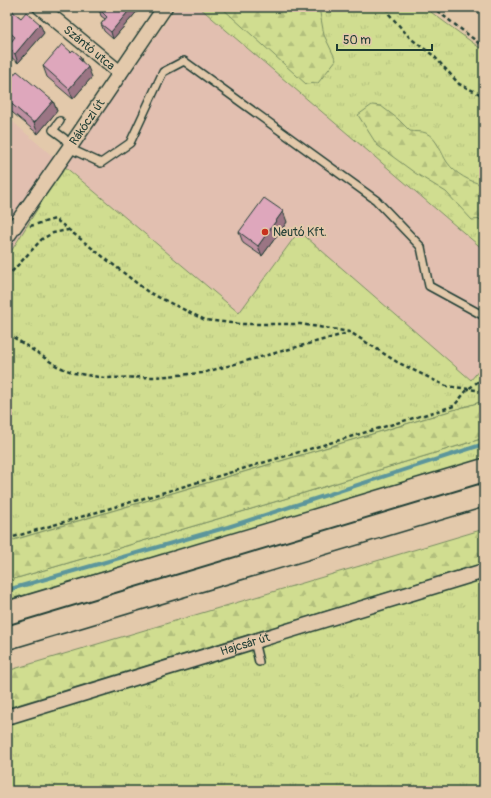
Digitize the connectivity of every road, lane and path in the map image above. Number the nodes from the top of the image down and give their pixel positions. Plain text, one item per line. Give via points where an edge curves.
1 (40, 7) edge
2 (165, 7) edge
3 (388, 7) edge
4 (432, 7) edge
5 (484, 47) edge
6 (120, 73) junction
7 (484, 96) edge
8 (60, 121) dead end
9 (70, 147) junction
10 (69, 230) junction
11 (9, 235) edge
12 (7, 277) edge
13 (484, 316) edge
14 (350, 332) junction
15 (7, 334) edge
16 (484, 377) edge
17 (468, 390) junction
18 (484, 391) edge
19 (484, 470) edge
20 (484, 495) edge
21 (7, 538) edge
22 (484, 571) edge
23 (7, 612) edge
24 (7, 638) edge
25 (254, 642) junction
26 (259, 662) dead end
27 (7, 717) edge

1 - 6 street, Szántó utca
2 - 6 street, Rákóczi út
3 - 7 path via 389,14 410,38 434,56 458,84
4 - 5 path
6 - 9 street, Rákóczi út
8 - 9 lane via 53,130 64,138
9 - 11 street, Rákóczi út
9 - 13 lane via 101,163 130,143 163,72 184,61 376,200 421,247 429,286
10 - 11 path via 55,219
10 - 12 path via 53,233 42,240
10 - 14 path via 148,292 205,320 240,324 300,324
14 - 15 path via 202,373 105,378 74,373 57,366
14 - 17 path via 397,362 439,383
16 - 17 path
17 - 18 path
17 - 21 path via 454,406
19 - 23 highway
20 - 24 highway
22 - 25 street, Hajcsár út
25 - 26 lane
25 - 27 street, Hajcsár út

